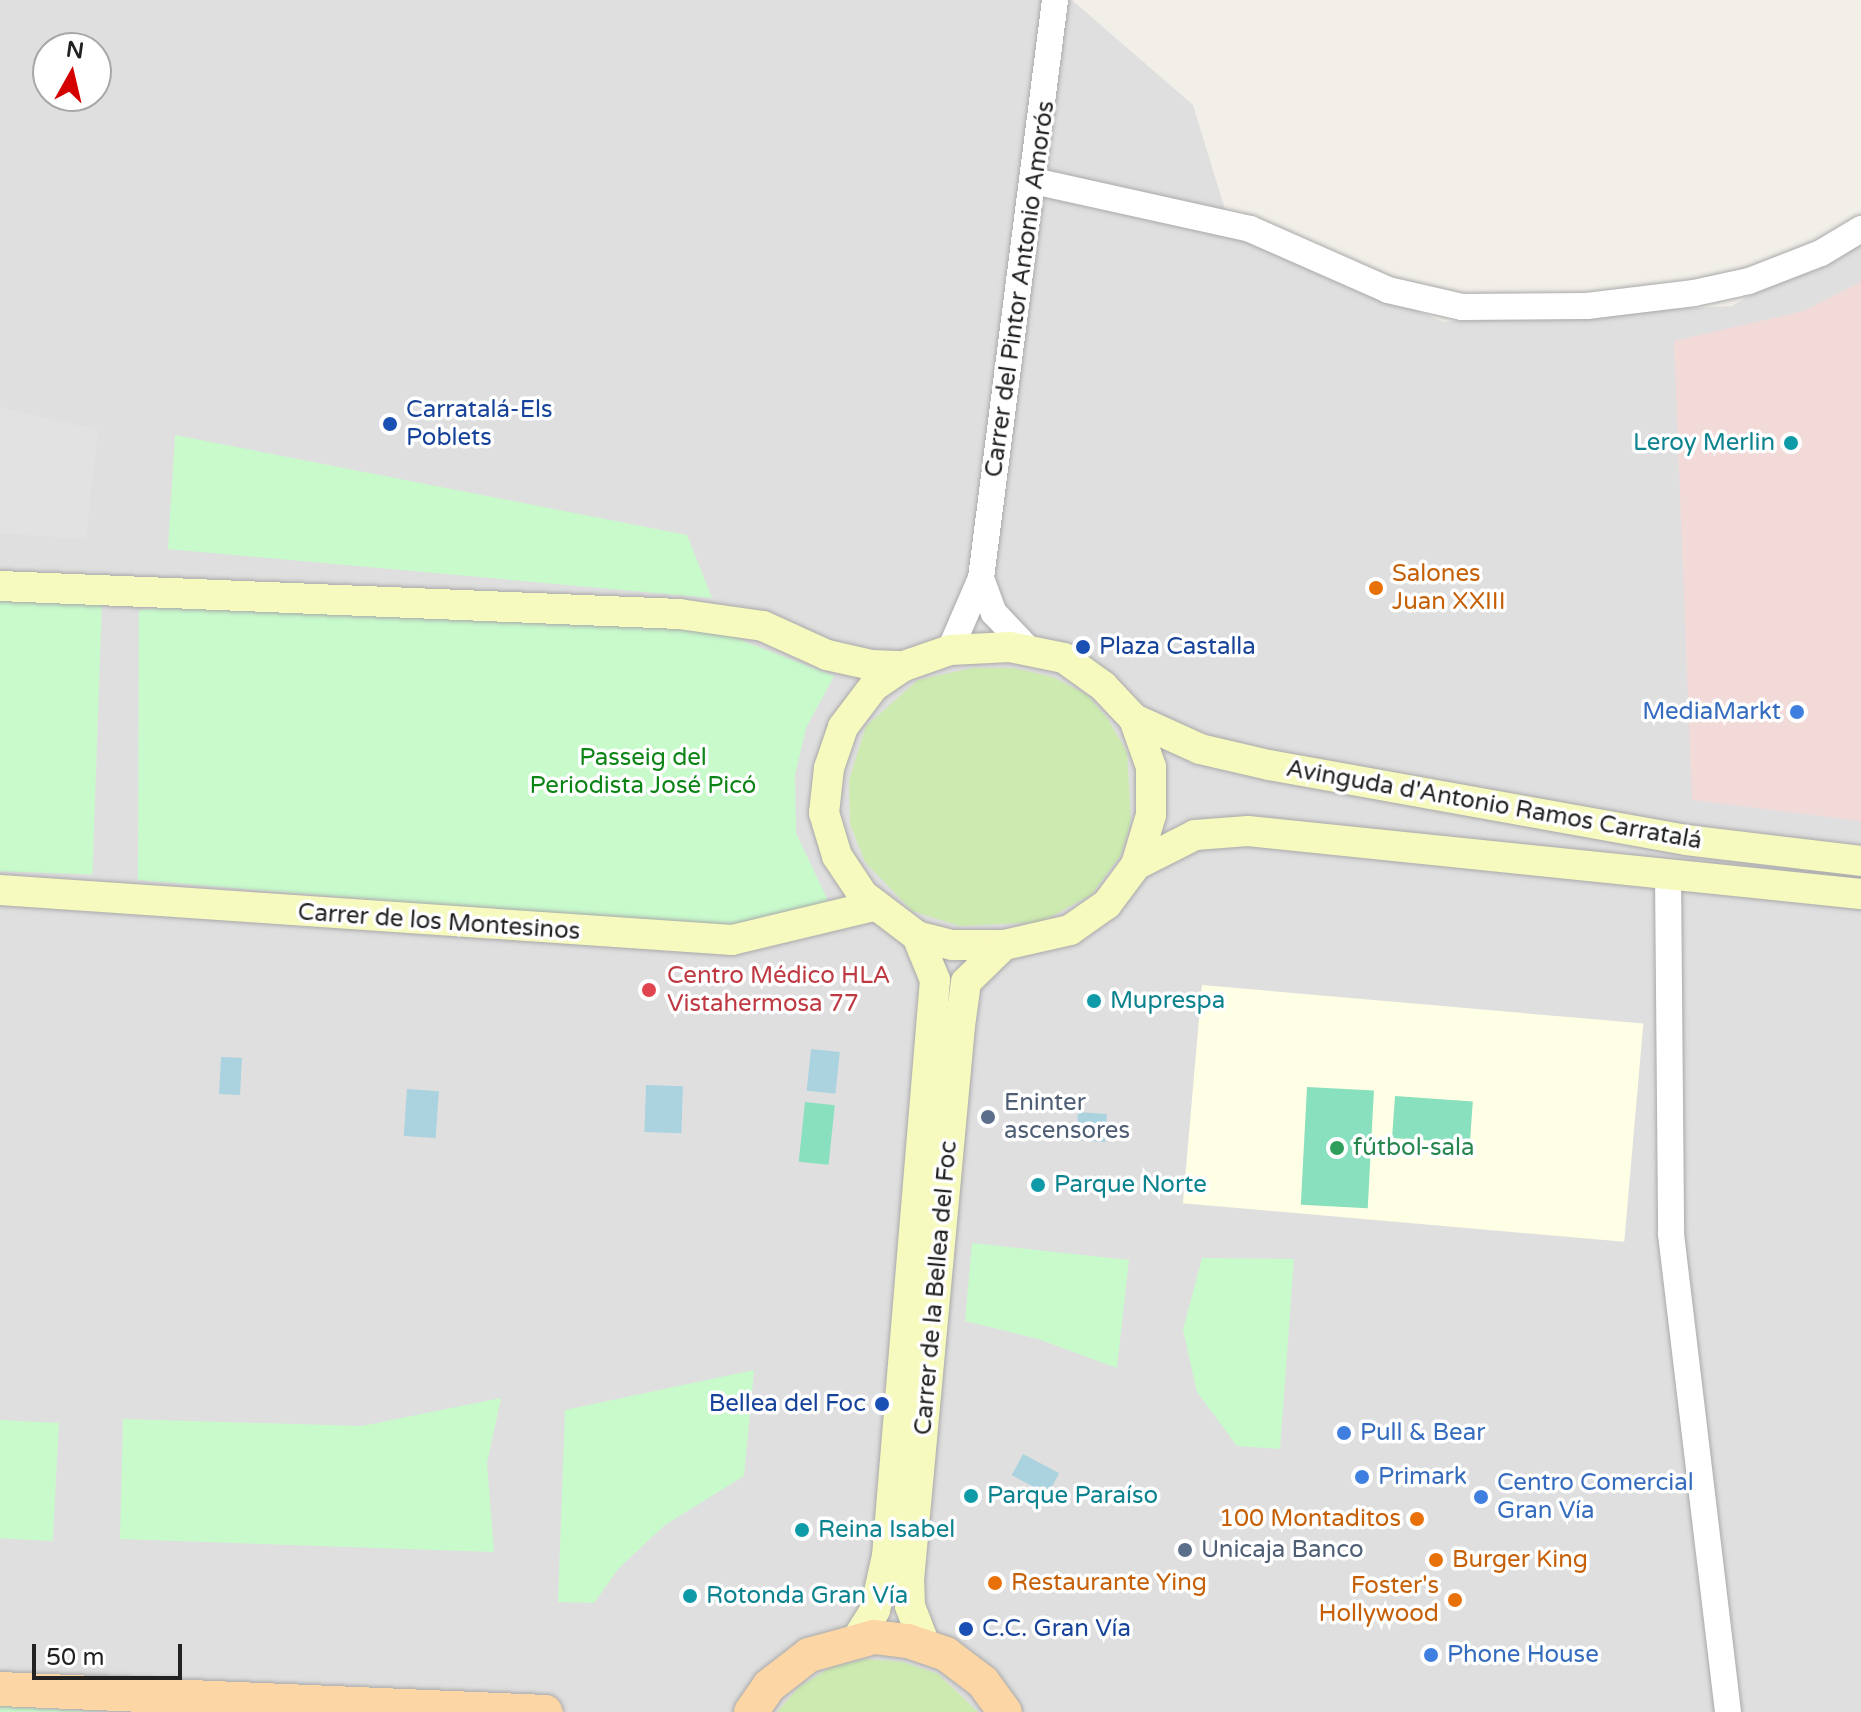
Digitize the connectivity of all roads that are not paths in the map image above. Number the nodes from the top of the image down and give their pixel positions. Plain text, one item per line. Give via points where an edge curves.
1 (1055, 0) edge
2 (1034, 181) junction
3 (1861, 229) edge
4 (981, 578) junction
5 (0, 586) edge
6 (950, 650) junction
7 (1029, 650) junction
8 (904, 666) junction
9 (1134, 719) junction
10 (1861, 861) edge
11 (1136, 865) junction
12 (1668, 875) junction
13 (0, 890) edge
14 (1861, 894) edge
15 (874, 906) junction
16 (917, 936) junction
17 (1004, 945) junction
18 (857, 1639) junction
19 (925, 1645) junction
20 (0, 1689) edge
21 (748, 1710) edge
22 (546, 1712) edge
23 (1005, 1712) edge
24 (1728, 1712) edge

1 - 2 street, Carrer del Pintor Antonio Amorós
2 - 3 street via 1250,229 1388,290 1462,307 1587,306 1694,293 1749,281 1821,253
2 - 4 street, Carrer del Pintor Antonio Amorós
4 - 6 street, Carrer del Pintor Antonio Amorós
4 - 7 street, Carrer del Pintor Antonio Amorós via 994,613
5 - 8 main road via 679,614 763,626 827,655
6 - 7 main road
6 - 8 main road
7 - 9 main road via 1064,658 1085,671
8 - 15 main road via 874,686 843,727 829,768 824,813 837,856
9 - 10 main road, Avinguda d'Antonio Ramos Carratalá via 1200,749 1269,765 1686,840
9 - 11 main road via 1151,767 1151,815
11 - 12 main road, Avinguda d'Antonio Ramos Carratalá via 1195,835 1248,831
11 - 17 main road via 1107,904 1070,930
12 - 14 main road, Avinguda d'Antonio Ramos Carratalá
12 - 24 street via 1671,1234
13 - 15 main road, Carrer de los Montesinos via 732,940
15 - 16 main road
16 - 17 main road via 974,948
16 - 18 main road, Carrer de la Bellea del Foc via 935,980 888,1541 882,1590
17 - 19 main road, Carrer de la Bellea del Foc via 966,982 960,1026 909,1580 910,1606
18 - 19 main road
18 - 21 main road via 832,1645 788,1668
19 - 23 main road via 966,1666
20 - 22 main road

